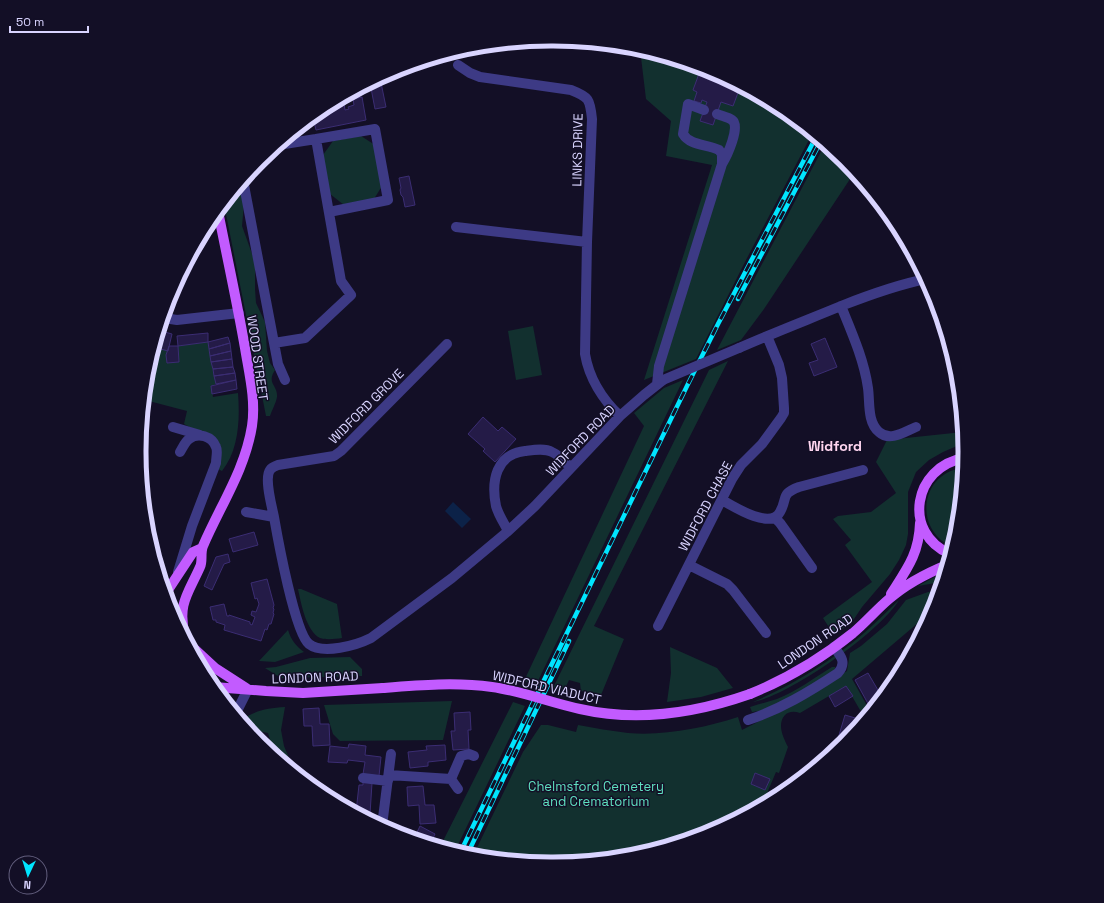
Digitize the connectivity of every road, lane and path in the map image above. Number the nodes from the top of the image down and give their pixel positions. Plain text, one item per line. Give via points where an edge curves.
1 (458, 65) dead end
2 (704, 110) dead end
3 (717, 114) dead end
4 (294, 139) edge
5 (316, 139) junction
6 (722, 164) junction
7 (245, 186) edge
8 (329, 212) junction
9 (220, 219) edge
10 (456, 227) dead end
11 (587, 242) junction
12 (920, 281) edge
13 (842, 306) junction
14 (239, 313) junction
15 (169, 319) edge
16 (767, 336) junction
17 (274, 343) junction
18 (447, 344) dead end
19 (285, 380) dead end
20 (660, 382) junction
21 (620, 416) junction
22 (173, 427) dead end
23 (916, 427) dead end
24 (206, 436) junction
25 (180, 452) dead end
26 (958, 460) edge
27 (571, 468) junction
28 (863, 470) dead end
29 (722, 500) junction
30 (246, 512) dead end
31 (274, 517) junction
32 (775, 518) junction
33 (921, 520) junction
34 (508, 531) junction
35 (202, 548) junction
36 (945, 551) edge
37 (689, 565) junction
38 (812, 568) dead end
39 (940, 568) edge
40 (176, 578) junction
41 (170, 587) edge
42 (888, 599) junction
43 (182, 618) edge
44 (658, 626) dead end
45 (766, 633) dead end
46 (834, 647) junction
47 (202, 655) edge
48 (222, 688) edge
49 (383, 688) joint
50 (248, 689) junction
51 (750, 694) joint
52 (239, 709) edge
53 (748, 720) dead end
54 (391, 754) dead end
55 (474, 756) dead end
56 (364, 778) dead end
57 (389, 778) junction
58 (451, 779) junction
59 (458, 790) dead end
60 (383, 820) edge

1 - 11 street, LINKS DRIVE via 480,77 571,90 588,99 592,119
2 - 6 street via 688,104 683,134 690,141 719,150 722,154
3 - 6 street via 733,120 736,125 727,156
4 - 5 street
5 - 8 street
5 - 8 street via 375,129 388,200
6 - 20 street via 659,366
7 - 17 street
8 - 17 street via 341,280 351,295 305,338
9 - 14 main road, WOOD STREET
10 - 11 street
11 - 21 street, LINKS DRIVE via 587,366 599,390
12 - 13 street, WIDFORD ROAD via 890,288
13 - 16 street, WIDFORD ROAD
13 - 23 street via 864,365 875,428 879,433 892,437
14 - 15 street
14 - 35 main road, WOOD STREET via 251,388 252,426 234,486
16 - 20 street, WIDFORD ROAD, bridge
16 - 29 street, WIDFORD CHASE via 782,378 784,413 762,444 741,465
17 - 19 street via 278,364
18 - 31 street, WIDFORD GROVE via 334,456 278,465 269,470 268,481
20 - 21 street, WIDFORD ROAD
21 - 27 street, WIDFORD ROAD
22 - 24 street
24 - 25 street via 190,438
24 - 40 street via 216,447 216,463
26 - 33 main road via 939,468 926,483 920,501
27 - 34 street, WIDFORD ROAD
27 - 34 street via 552,451 519,451 508,456 497,469 495,484 496,506
28 - 32 street via 791,490 786,494 780,513
29 - 32 street via 753,516
29 - 37 street, WIDFORD CHASE
30 - 31 street
31 - 34 street, WIDFORD ROAD via 303,637 314,648 322,649 344,648 371,638 452,578
32 - 38 street
33 - 36 main road via 931,541
33 - 42 main road, LONDON ROAD via 913,559
35 - 40 main road, WOOD STREET via 193,552
35 - 43 main road, WOOD STREET via 201,565 188,591
37 - 44 street, WIDFORD CHASE
37 - 45 street via 727,584
39 - 42 main road, LONDON ROAD via 913,580
40 - 41 main road, WOOD STREET
42 - 46 main road, LONDON ROAD
46 - 51 main road, LONDON ROAD via 788,676
46 - 53 street via 844,663 838,673 794,700 767,714
47 - 50 main road, LONDON ROAD via 215,668
48 - 50 main road, LONDON ROAD
49 - 50 main road, LONDON ROAD via 303,693
49 - 51 main road, WIDFORD VIADUCT, bridge via 469,684 512,690 583,710 626,715 692,711
50 - 52 street
54 - 57 street
55 - 58 street via 461,756
56 - 57 street
57 - 58 street
57 - 60 street
58 - 59 street

